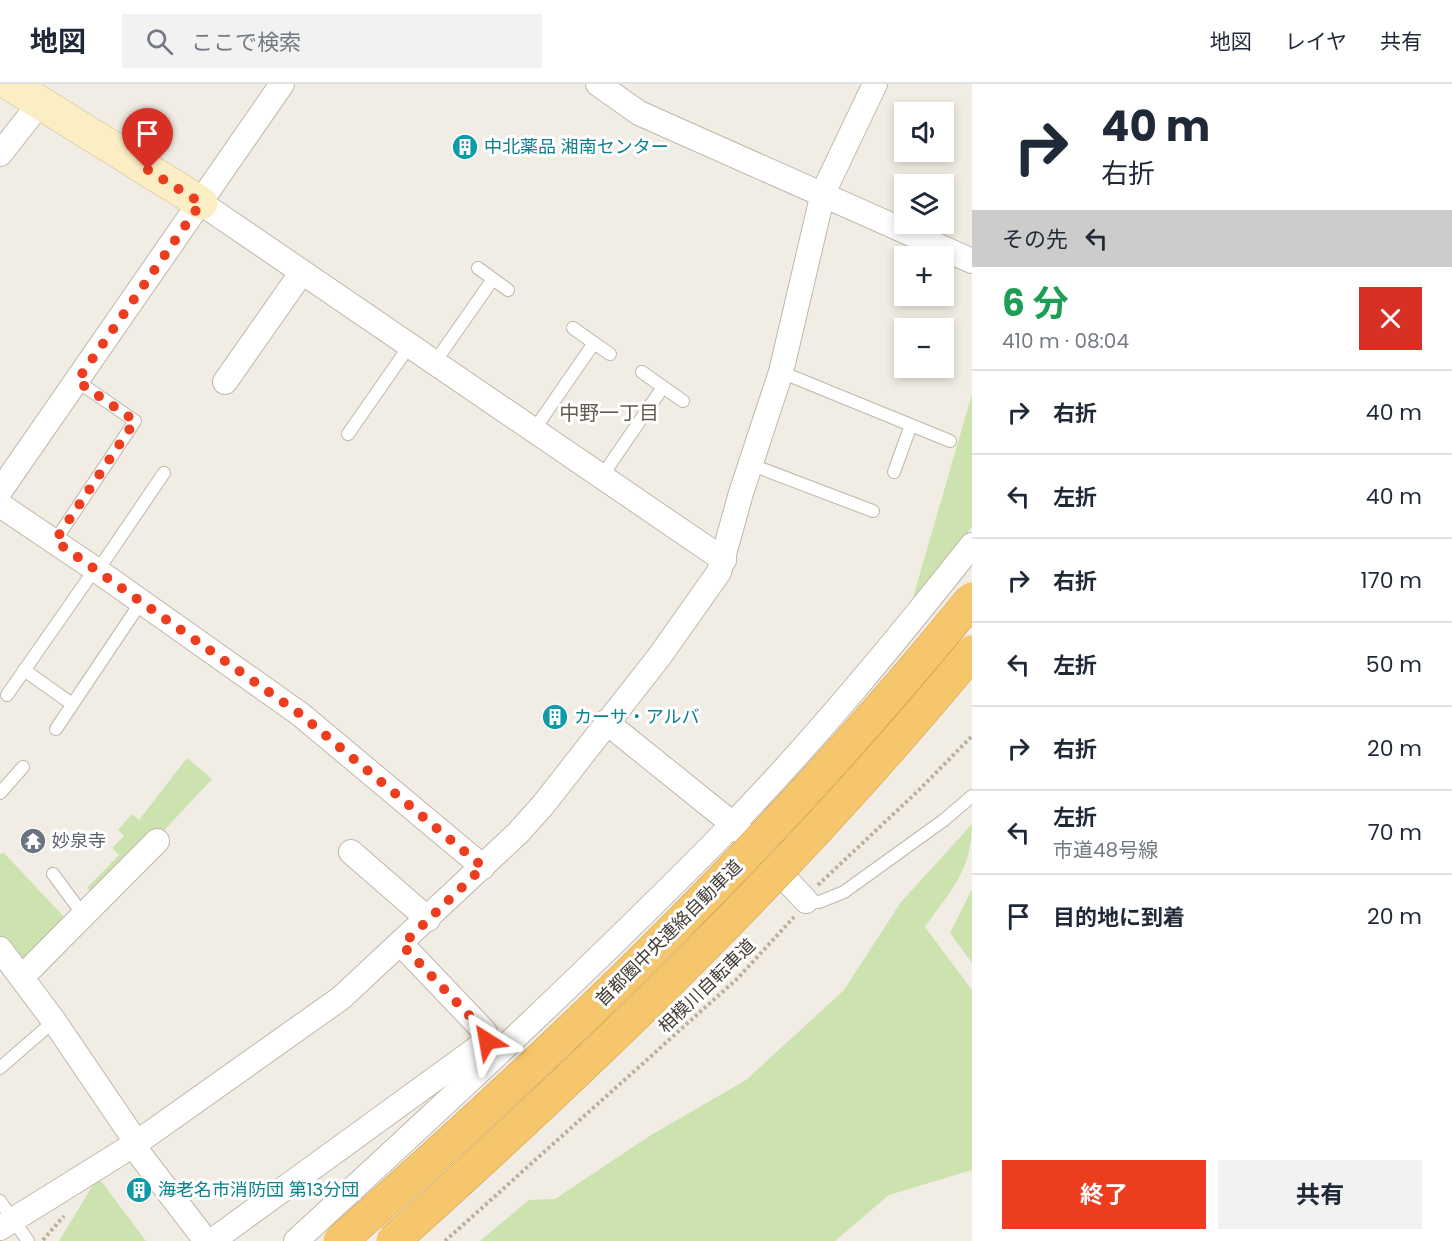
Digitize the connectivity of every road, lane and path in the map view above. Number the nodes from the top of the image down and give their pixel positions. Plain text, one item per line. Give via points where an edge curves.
1 (10, 84) edge
2 (282, 84) edge
3 (598, 84) edge
4 (875, 84) edge
5 (40, 103) junction
6 (0, 154) edge
7 (823, 193) junction
8 (201, 203) junction
9 (972, 261) edge
10 (478, 268) dead end
11 (302, 272) junction
12 (493, 279) junction
13 (508, 290) dead end
14 (573, 328) dead end
15 (594, 342) junction
16 (410, 345) junction
17 (610, 354) dead end
18 (435, 362) junction
19 (642, 372) dead end
20 (782, 372) junction
21 (77, 381) junction
22 (225, 382) dead end
23 (663, 387) junction
24 (683, 400) dead end
25 (911, 425) junction
26 (534, 430) junction
27 (348, 434) dead end
28 (950, 441) dead end
29 (752, 465) junction
30 (894, 472) dead end
31 (164, 473) dead end
32 (602, 476) junction
33 (0, 491) edge
34 (0, 505) edge
35 (873, 510) dead end
36 (55, 541) junction
37 (972, 545) edge
38 (724, 560) junction
39 (97, 569) junction
40 (972, 599) edge
41 (141, 602) junction
42 (972, 652) edge
43 (24, 670) junction
44 (7, 694) dead end
45 (72, 704) junction
46 (606, 722) junction
47 (56, 729) dead end
48 (972, 736) edge
49 (23, 767) dead end
50 (0, 793) edge
51 (972, 796) edge
52 (733, 824) junction
53 (157, 841) dead end
54 (351, 852) dead end
55 (483, 867) junction
56 (53, 874) dead end
57 (806, 901) junction
58 (84, 916) junction
59 (428, 919) junction
60 (402, 945) junction
61 (2, 956) edge
62 (22, 977) junction
63 (54, 1021) junction
64 (0, 1068) edge
65 (135, 1144) junction
66 (5, 1216) edge
67 (64, 1216) dead end
68 (28, 1241) edge
69 (41, 1241) edge
70 (206, 1241) edge
71 (212, 1241) edge
72 (297, 1241) edge
73 (340, 1241) edge
74 (393, 1241) edge
75 (445, 1241) edge

1 - 5 street
2 - 8 street
3 - 7 street via 639,113
4 - 7 street
5 - 6 street
5 - 8 street
7 - 9 street
7 - 20 street
8 - 11 street
8 - 21 street
10 - 12 lane
11 - 16 street
11 - 22 street
12 - 13 lane
12 - 18 lane
14 - 15 lane
15 - 17 lane
15 - 26 lane
16 - 18 street
16 - 27 lane
18 - 26 street
19 - 23 lane
20 - 25 lane
20 - 29 street
21 - 33 street
21 - 36 lane via 135,421
23 - 24 lane
23 - 32 lane
25 - 28 lane
25 - 30 lane
26 - 32 street
29 - 35 lane
29 - 38 street
31 - 39 lane
32 - 38 street
34 - 36 street
36 - 39 street
37 - 52 street via 808,742
38 - 46 street via 696,607
39 - 41 street
39 - 43 lane
40 - 73 highway, 首都圏中央連絡自動車道, bridge via 821,776 714,889 456,1139
41 - 45 lane
41 - 55 street via 300,714
42 - 74 highway, 首都圏中央連絡自動車道, bridge via 849,794 715,936 619,1032
43 - 44 lane
43 - 45 lane
45 - 47 lane
46 - 52 street
46 - 55 street via 543,805
48 - 57 path, 相模川自転車道 via 826,875
49 - 50 lane
51 - 57 lane via 844,892 819,902
52 - 57 street
52 - 72 street via 501,1052
53 - 58 street
54 - 59 street
55 - 59 street
56 - 58 lane
57 - 75 path, 相模川自転車道 via 738,978
58 - 62 street
59 - 60 street
60 - 65 street via 341,998
60 - 71 street via 485,1032 487,1041
61 - 62 street
62 - 63 street
63 - 64 lane
63 - 65 street
65 - 66 street
65 - 70 street
66 - 68 lane
67 - 69 path

